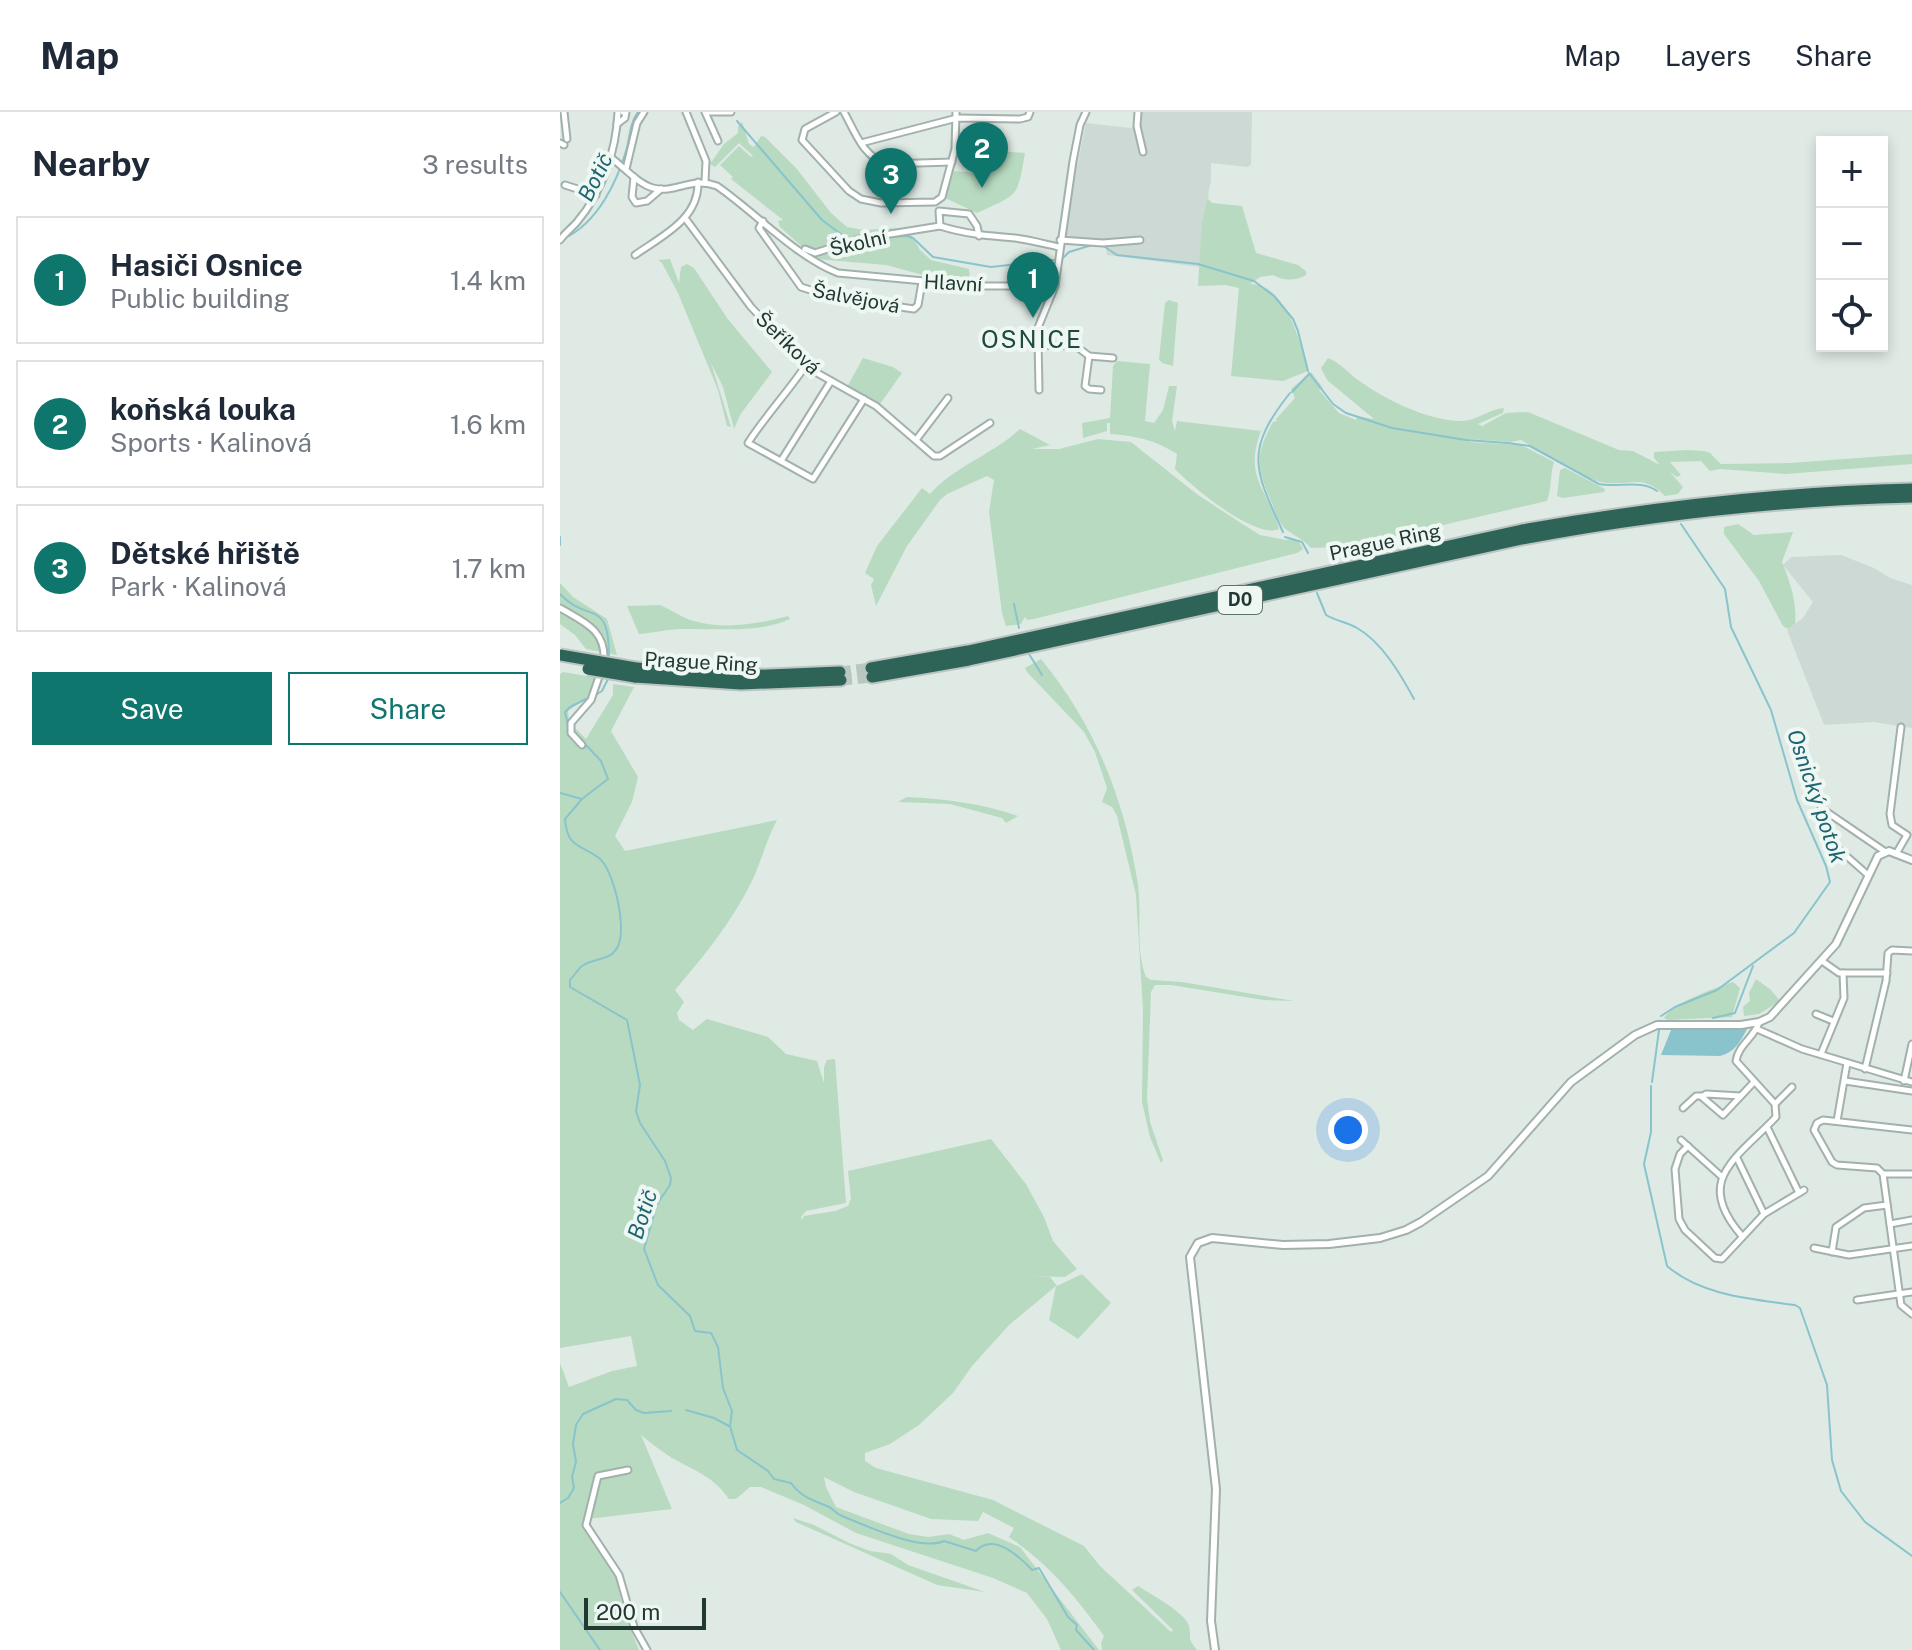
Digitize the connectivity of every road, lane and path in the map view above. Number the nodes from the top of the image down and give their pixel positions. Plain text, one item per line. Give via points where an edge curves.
1 (564, 112) edge
2 (621, 112) edge
3 (644, 112) edge
4 (686, 112) edge
5 (705, 112) edge
6 (731, 112) edge
7 (836, 112) edge
8 (844, 112) edge
9 (1030, 112) edge
10 (1086, 112) edge
11 (1138, 112) edge
12 (956, 115) edge
13 (718, 141) dead end
14 (564, 142) edge
15 (861, 143) junction
16 (1143, 152) dead end
17 (610, 157) junction
18 (952, 162) junction
19 (622, 166) junction
20 (634, 176) junction
21 (701, 182) junction
22 (565, 185) dead end
23 (661, 189) junction
24 (596, 195) junction
25 (685, 218) junction
26 (763, 221) junction
27 (940, 226) junction
28 (781, 234) junction
29 (979, 236) junction
30 (560, 239) edge
31 (1140, 240) dead end
32 (1060, 243) junction
33 (635, 255) dead end
34 (922, 282) junction
35 (1055, 286) junction
36 (1037, 343) junction
37 (1089, 356) junction
38 (1113, 358) dead end
39 (806, 365) junction
40 (831, 381) junction
41 (1039, 390) dead end
42 (1101, 390) dead end
43 (948, 398) dead end
44 (864, 399) junction
45 (990, 423) dead end
46 (916, 440) junction
47 (781, 461) junction
48 (1912, 489) edge
49 (1912, 497) edge
50 (1711, 505) junction
51 (560, 608) edge
52 (560, 655) edge
53 (560, 663) edge
54 (635, 672) junction
55 (871, 672) tunnel mouth
56 (841, 676) tunnel mouth
57 (1901, 727) dead end
58 (582, 745) dead end
59 (1821, 808) dead end
60 (1834, 845) dead end
61 (1884, 851) junction
62 (1896, 854) junction
63 (1912, 860) edge
64 (1868, 875) junction
65 (1910, 951) edge
66 (1822, 961) junction
67 (1843, 973) junction
68 (1887, 973) junction
69 (1816, 1014) dead end
70 (1833, 1021) junction
71 (1758, 1026) junction
72 (1912, 1044) edge
73 (1821, 1054) junction
74 (1847, 1063) junction
75 (1865, 1069) junction
76 (1845, 1081) junction
77 (1904, 1081) junction
78 (1754, 1082) junction
79 (1912, 1082) edge
80 (1792, 1087) dead end
81 (1912, 1091) edge
82 (1702, 1096) junction
83 (1741, 1096) junction
84 (1775, 1104) junction
85 (1683, 1108) dead end
86 (1837, 1121) junction
87 (1767, 1127) junction
88 (1912, 1130) edge
89 (1681, 1140) dead end
90 (1688, 1146) junction
91 (1737, 1158) junction
92 (1883, 1174) junction
93 (1912, 1174) edge
94 (1721, 1176) junction
95 (1887, 1205) junction
96 (1764, 1214) junction
97 (1912, 1220) edge
98 (1890, 1224) junction
99 (1742, 1236) junction
100 (1912, 1246) edge
101 (1814, 1248) dead end
102 (1893, 1249) junction
103 (1832, 1252) junction
104 (1912, 1292) edge
105 (1900, 1293) junction
106 (1857, 1300) dead end
107 (1912, 1314) edge
108 (628, 1470) dead end
109 (647, 1650) edge
110 (1215, 1650) edge

1 - 14 street
2 - 17 street
3 - 19 street
4 - 21 street via 706,161
5 - 6 street
5 - 13 street
7 - 18 street via 805,129 803,142 849,191 871,202 939,201
8 - 15 street
9 - 12 street via 1020,119
10 - 32 street
11 - 16 street
12 - 15 street
12 - 18 street
15 - 18 street via 871,157 887,164
17 - 19 street
17 - 24 street
19 - 20 street
20 - 23 street
20 - 23 street via 636,203
21 - 23 street
21 - 25 street
21 - 26 street via 719,187
22 - 24 street
24 - 30 street
25 - 33 street
25 - 39 street, Šeříková via 748,304
26 - 28 street
26 - 34 street, Šalvějová via 759,228 801,287 914,309
27 - 28 street, Školní via 859,239 815,253
27 - 29 street, Školní
27 - 29 street via 939,211 969,214
28 - 34 street, Hlavní via 838,273
29 - 32 street, Školní
31 - 32 street, Školní
32 - 35 street
34 - 35 street, Hlavní
35 - 36 street via 1028,342
36 - 37 street via 1076,346
36 - 41 street
37 - 38 street
37 - 42 street via 1085,386
39 - 40 street, Šeříková
39 - 47 street via 748,443
40 - 44 street, Šeříková
40 - 47 street
43 - 46 street
44 - 46 street, Šeříková
44 - 47 street via 813,479
45 - 46 street, Šeříková via 940,456
48 - 50 highway, Prague Ring / D0 via 1816,492
49 - 50 highway, Prague Ring / D0
50 - 55 highway, Prague Ring / D0 via 1522,539 969,660
51 - 58 street via 595,629 604,650 591,700 571,723 571,733
52 - 54 highway, Prague Ring, bridge
53 - 54 highway, Prague Ring, bridge
54 - 56 highway, Prague Ring via 741,684
57 - 62 street via 1890,814 1892,825 1907,835
59 - 61 street
60 - 64 street
61 - 62 street
61 - 64 street
62 - 63 street
64 - 66 street via 1842,934
65 - 68 street via 1889,952
66 - 67 street
66 - 71 street
67 - 68 street
67 - 70 street via 1844,998
68 - 75 street
69 - 70 street
70 - 73 street
71 - 73 street via 1771,1037
71 - 78 street via 1736,1058
71 - 110 street via 1657,1025 1635,1035 1571,1082 1488,1176 1406,1230 1309,1246 1212,1238 1192,1249 1216,1489 1211,1621
72 - 77 street
73 - 74 street
74 - 75 street
74 - 76 street
75 - 77 street
76 - 81 street
76 - 86 street
77 - 79 street
78 - 83 street
78 - 84 street
80 - 84 street
82 - 83 street
82 - 83 street via 1723,1115
82 - 85 street
84 - 87 street via 1776,1117
86 - 88 street
86 - 92 street via 1821,1120 1814,1128 1833,1164 1877,1168
87 - 91 street
87 - 96 street via 1802,1191
89 - 90 street
90 - 94 street
90 - 99 street via 1675,1169 1679,1219 1685,1230 1722,1259
91 - 94 street
91 - 96 street
92 - 93 street
92 - 95 street
94 - 99 street via 1721,1208
95 - 98 street
95 - 103 street via 1864,1208 1836,1227
96 - 99 street
97 - 98 street
98 - 102 street
100 - 102 street
101 - 103 street
102 - 103 street
102 - 105 street
104 - 105 street
105 - 106 street
105 - 107 street via 1901,1305
108 - 109 street via 598,1476 586,1521 619,1575 634,1627

